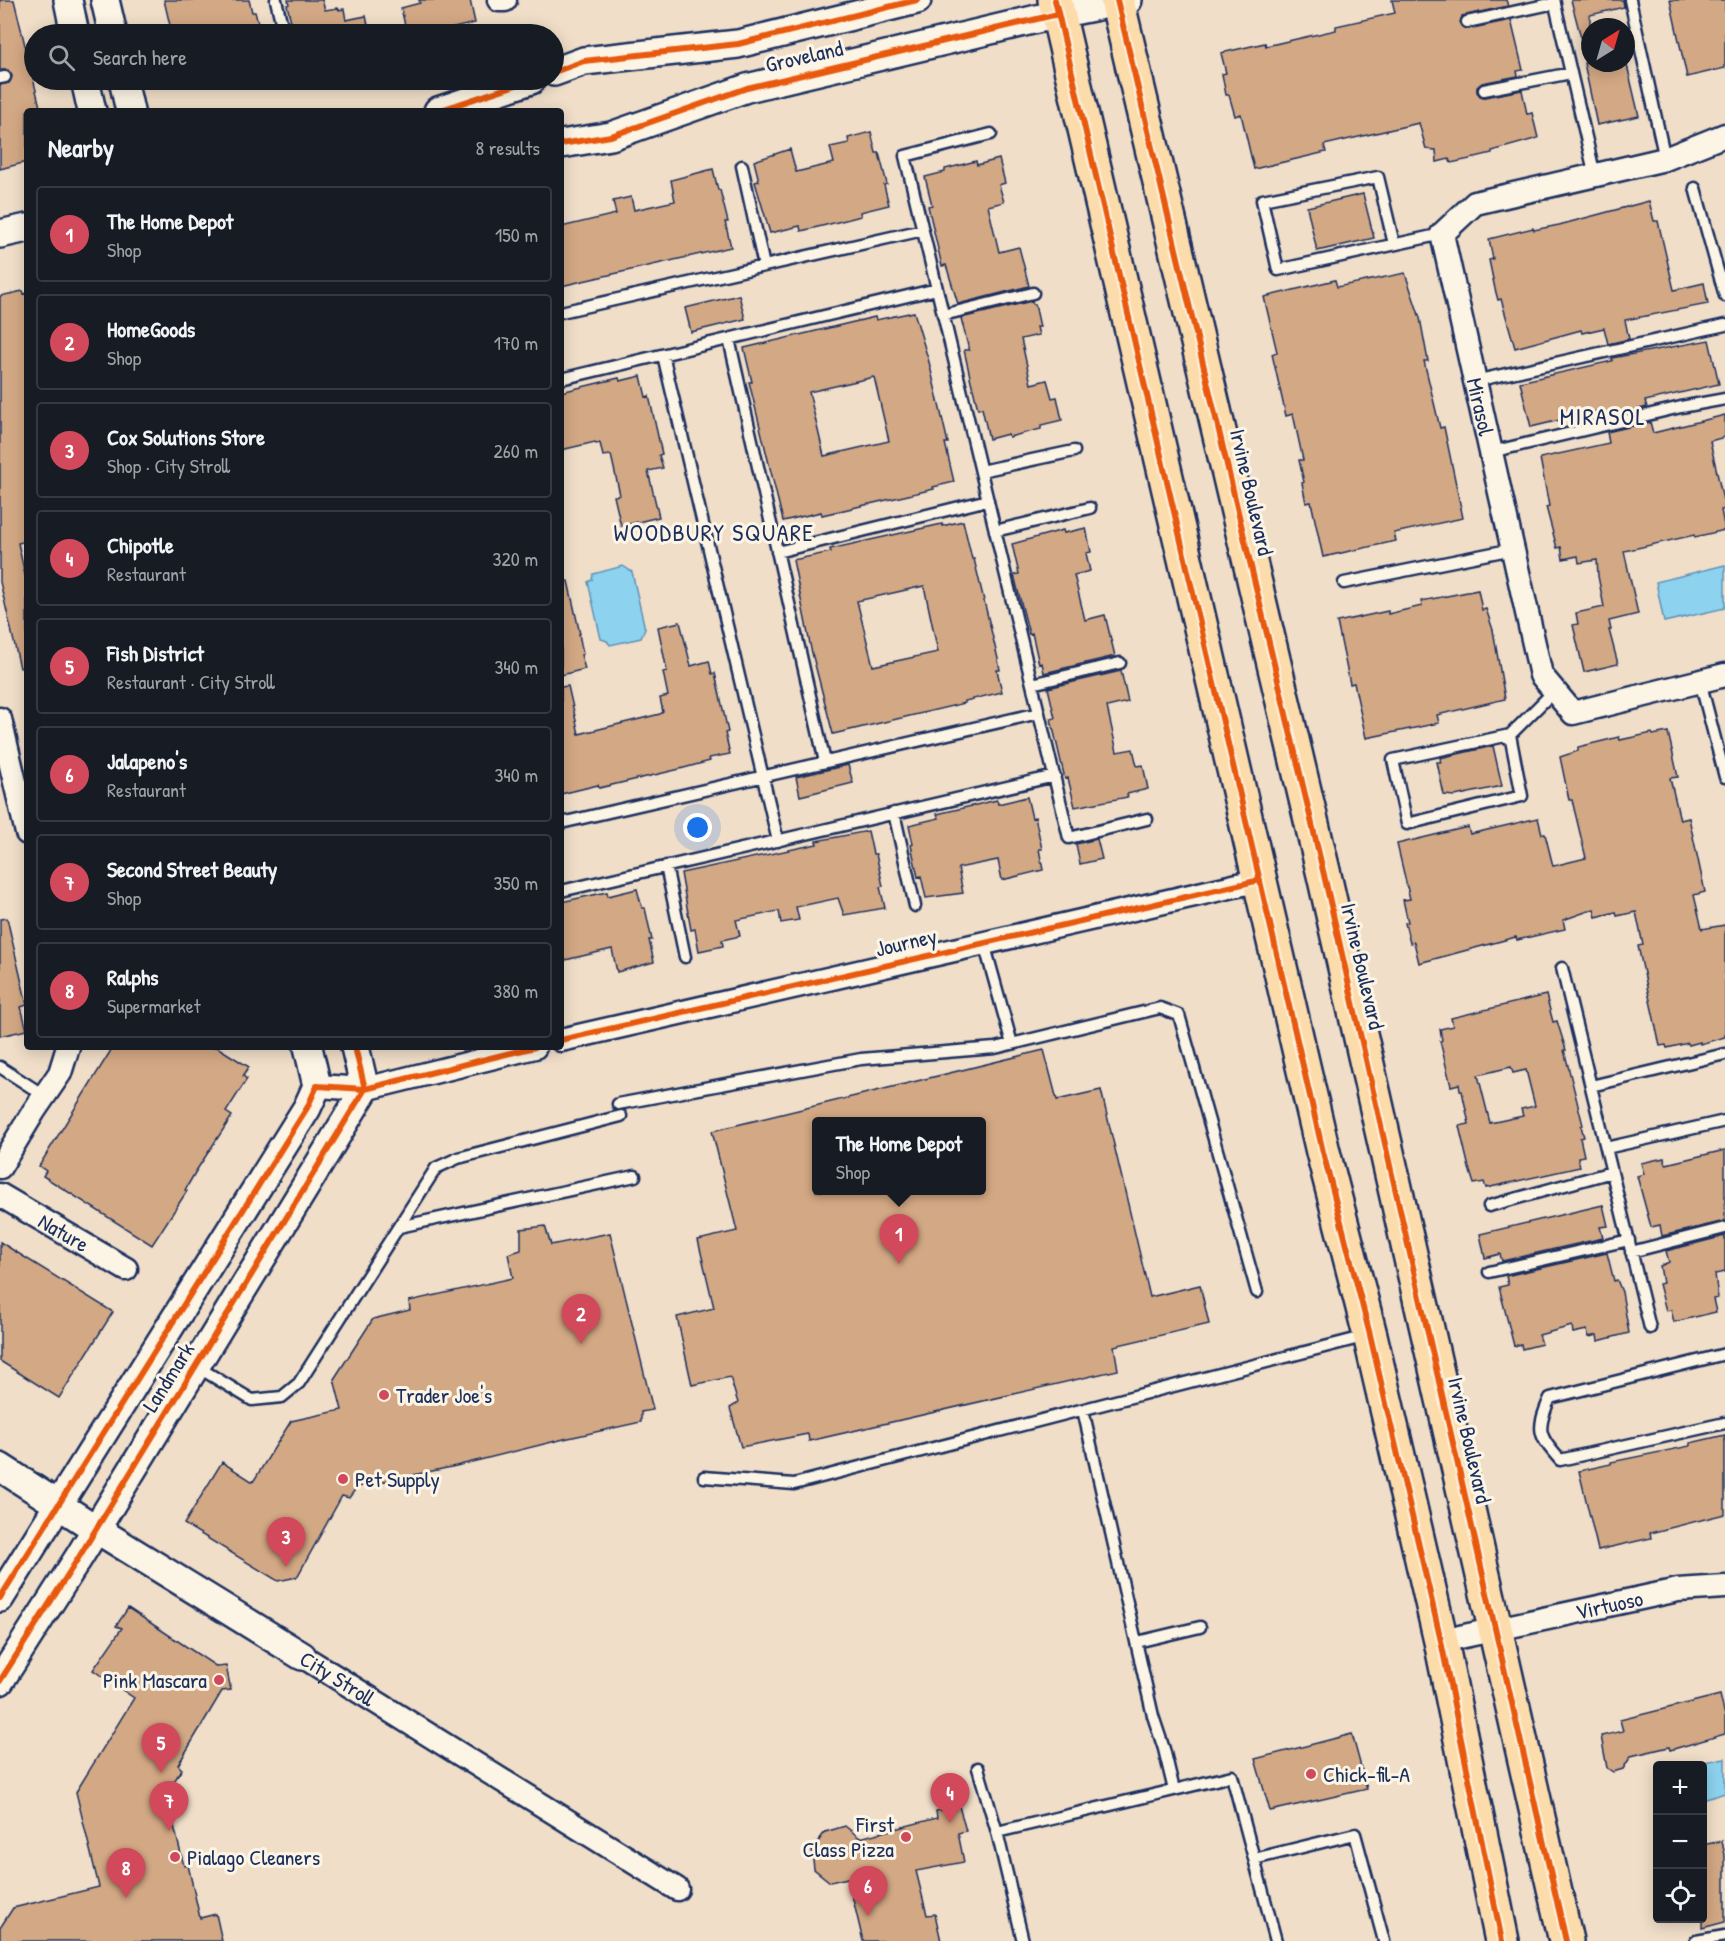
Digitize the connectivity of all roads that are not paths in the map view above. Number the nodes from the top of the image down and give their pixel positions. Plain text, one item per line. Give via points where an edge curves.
1 (68, 0) edge
2 (105, 0) edge
3 (276, 0) edge
4 (500, 0) edge
5 (505, 0) edge
6 (917, 0) edge
7 (1630, 0) edge
8 (1121, 1) edge
9 (1555, 2) edge
10 (1057, 7) edge
11 (1467, 22) dead end
12 (73, 24) edge
13 (111, 24) edge
14 (282, 24) edge
15 (564, 68) edge
16 (1571, 72) junction
17 (87, 90) edge
18 (125, 90) edge
19 (501, 90) edge
20 (1484, 90) dead end
21 (91, 108) edge
22 (129, 108) edge
23 (447, 108) edge
24 (991, 134) dead end
25 (1725, 135) edge
26 (564, 144) edge
27 (1665, 159) junction
28 (742, 166) dead end
29 (1595, 176) junction
30 (1695, 188) dead end
31 (24, 229) edge
32 (923, 231) junction
33 (0, 234) edge
34 (1442, 234) junction
35 (1395, 244) junction
36 (764, 266) junction
37 (937, 289) junction
38 (1034, 292) dead end
39 (1725, 296) edge
40 (564, 311) edge
41 (943, 315) junction
42 (1725, 326) edge
43 (729, 339) junction
44 (663, 355) junction
45 (564, 378) edge
46 (1475, 381) junction
47 (1725, 399) edge
48 (1074, 451) dead end
49 (1491, 452) junction
50 (981, 471) junction
51 (988, 500) junction
52 (1090, 508) dead end
53 (995, 531) junction
54 (1513, 549) junction
55 (777, 552) junction
56 (1344, 583) dead end
57 (1120, 663) dead end
58 (1725, 675) edge
59 (1700, 681) junction
60 (1032, 684) junction
61 (1554, 691) junction
62 (1039, 713) junction
63 (0, 718) edge
64 (1510, 735) junction
65 (825, 762) junction
66 (762, 776) junction
67 (1055, 776) junction
68 (1725, 777) edge
69 (894, 813) junction
70 (1148, 819) dead end
71 (24, 820) edge
72 (564, 822) edge
73 (777, 841) junction
74 (666, 867) junction
75 (1260, 880) junction
76 (564, 890) edge
77 (915, 906) dead end
78 (984, 943) junction
79 (685, 957) dead end
80 (1562, 968) dead end
81 (564, 1040) edge
82 (1012, 1044) junction
83 (67, 1050) edge
84 (309, 1050) edge
85 (356, 1050) edge
86 (523, 1050) edge
87 (1725, 1054) edge
88 (0, 1067) edge
89 (317, 1086) junction
90 (1591, 1086) junction
91 (365, 1089) junction
92 (46, 1096) junction
93 (1725, 1121) edge
94 (1606, 1148) junction
95 (0, 1167) edge
96 (1612, 1172) junction
97 (635, 1176) dead end
98 (0, 1195) edge
99 (1489, 1206) dead end
100 (399, 1227) junction
101 (1725, 1227) edge
102 (1629, 1240) junction
103 (1631, 1252) junction
104 (126, 1269) dead end
105 (1489, 1272) dead end
106 (1257, 1292) dead end
107 (1650, 1328) dead end
108 (1370, 1335) junction
109 (1725, 1354) edge
110 (196, 1366) junction
111 (1083, 1410) junction
112 (1725, 1424) edge
113 (0, 1467) edge
114 (704, 1477) dead end
115 (59, 1504) junction
116 (96, 1529) junction
117 (1725, 1587) edge
118 (0, 1598) edge
119 (1200, 1627) dead end
120 (1495, 1630) junction
121 (1441, 1641) junction
122 (1137, 1642) junction
123 (302, 1656) joint
124 (0, 1681) edge
125 (978, 1768) dead end
126 (1174, 1790) junction
127 (997, 1832) junction
128 (1254, 1859) junction
129 (677, 1889) dead end
130 (1725, 1936) edge
131 (1023, 1941) edge
132 (1276, 1941) edge
133 (1383, 1941) edge
134 (1502, 1941) edge
135 (1566, 1941) edge
136 (1696, 1941) edge

1 - 12 street
2 - 13 street
3 - 14 lane
4 - 5 street
6 - 15 street, Groveland via 738,44 584,61
7 - 27 lane
8 - 10 street, Groveland
8 - 120 main road, Irvine Boulevard
9 - 11 lane
9 - 16 lane
10 - 26 street, Groveland via 747,88 611,136
10 - 75 main road
16 - 20 lane
16 - 29 lane
17 - 21 street
18 - 22 street
19 - 23 street
24 - 32 lane via 905,156
25 - 27 street
27 - 29 street
28 - 36 lane
29 - 34 street via 1475,202
30 - 39 lane
31 - 33 street
32 - 36 lane
32 - 37 lane
34 - 35 lane
34 - 46 street, Mirasol
35 - 35 lane via 1278,270 1262,200 1378,177
36 - 40 lane
37 - 41 lane
37 - 43 lane
38 - 41 lane
41 - 50 lane
42 - 46 lane
43 - 44 lane
43 - 55 lane
44 - 45 lane
44 - 66 lane
46 - 49 street, Mirasol
47 - 49 lane
48 - 50 lane
49 - 54 street, Mirasol
50 - 51 lane
51 - 53 lane
51 - 55 lane
52 - 53 lane
53 - 60 lane
54 - 56 lane
54 - 61 street, Mirasol via 1541,675
55 - 65 lane
57 - 60 lane
58 - 59 street, Mirasol
59 - 61 street, Mirasol via 1573,713
59 - 68 lane
60 - 62 lane
61 - 64 lane
62 - 65 lane
62 - 67 lane
63 - 71 street
64 - 64 lane via 1393,760 1407,824 1522,796
65 - 66 lane
66 - 72 lane
66 - 73 lane
67 - 69 lane
67 - 70 lane via 1069,838
69 - 73 lane
69 - 77 lane
73 - 74 lane
74 - 76 lane
74 - 79 lane
75 - 78 street, Journey
75 - 108 main road
78 - 81 street, Journey
78 - 82 lane
80 - 90 lane
82 - 100 lane via 861,1059 620,1110 458,1158 436,1168
82 - 106 lane via 1160,1008 1179,1015
83 - 92 street via 60,1073
84 - 89 street
85 - 91 street
86 - 91 street
87 - 90 lane
88 - 92 lane
89 - 91 street
89 - 115 street, Landmark via 307,1108
90 - 94 lane
91 - 110 street, Landmark
92 - 95 street
93 - 94 lane
94 - 96 lane
96 - 99 lane
96 - 102 lane
97 - 100 lane
98 - 104 street, Nature
100 - 110 lane via 299,1383 282,1397 252,1400
101 - 103 lane
102 - 103 lane
102 - 105 lane
103 - 107 lane
108 - 111 lane
108 - 121 main road
109 - 112 lane via 1550,1398 1540,1421 1544,1441 1560,1460
110 - 116 street, Landmark
111 - 114 lane via 794,1484
111 - 122 lane
113 - 115 street, City Stroll
115 - 116 street, City Stroll
115 - 118 street, Landmark
116 - 123 street, City Stroll
116 - 124 street, Landmark
117 - 120 street, Virtuoso via 1678,1590
119 - 122 lane
120 - 121 street, Virtuoso
120 - 135 main road, Irvine Boulevard
121 - 134 main road
122 - 126 lane
123 - 129 street, City Stroll
125 - 127 lane
126 - 127 lane
126 - 128 lane via 1232,1776
127 - 131 lane
128 - 132 lane
128 - 133 lane via 1355,1834
130 - 136 lane

